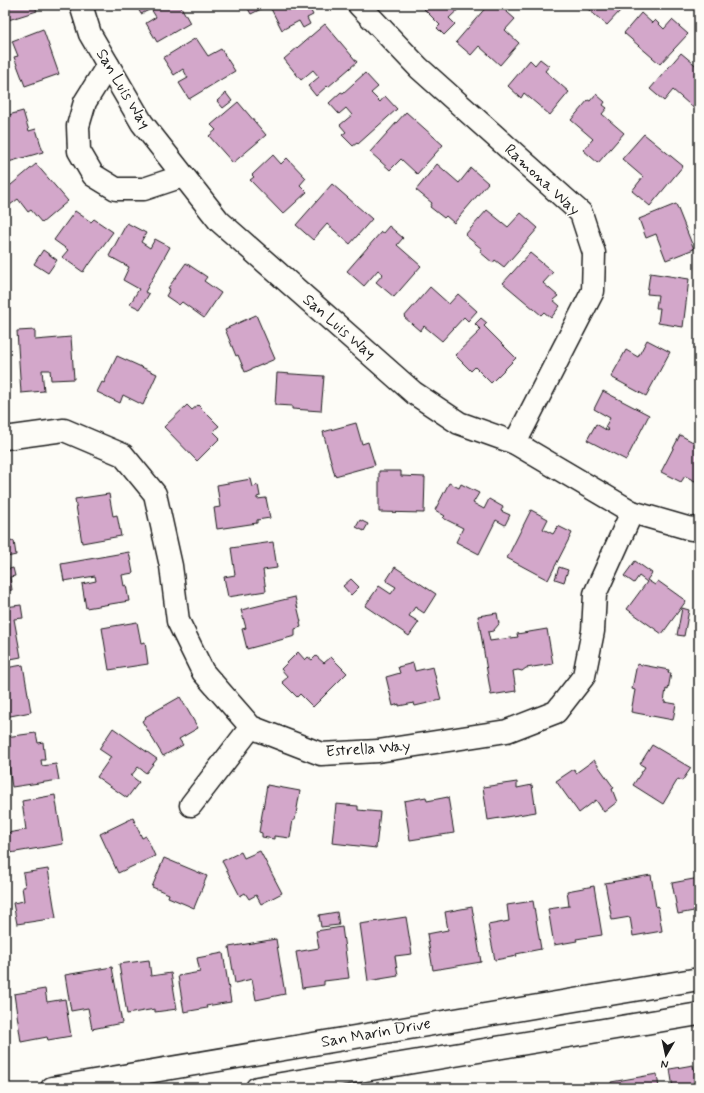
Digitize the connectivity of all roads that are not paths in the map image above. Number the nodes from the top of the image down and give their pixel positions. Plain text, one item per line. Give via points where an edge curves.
1 (81, 5) edge
2 (359, 5) edge
3 (108, 65) junction
4 (183, 176) junction
5 (5, 438) edge
6 (515, 443) junction
7 (632, 512) junction
8 (699, 528) edge
9 (251, 727) junction
10 (192, 805) dead end
11 (699, 979) edge
12 (699, 1014) edge
13 (52, 1088) edge
14 (257, 1088) edge

1 - 3 street, San Luis Way via 90,34
2 - 6 street, Ramona Way via 419,68 581,213 594,253 593,291
3 - 4 street, San Luis Way via 142,123
3 - 4 street via 85,102 78,126 79,151 93,176 116,189 144,189
4 - 6 street, San Luis Way via 219,221 414,393 459,423
5 - 9 street, Estrella Way via 64,430 123,455 155,494 178,621 203,672
6 - 7 street, San Luis Way
7 - 8 street, San Luis Way via 691,529
7 - 9 street, Estrella Way via 595,594 593,631 584,676 556,712 507,732 378,751 321,754
9 - 10 street
11 - 13 street, San Marin Drive
12 - 14 street

